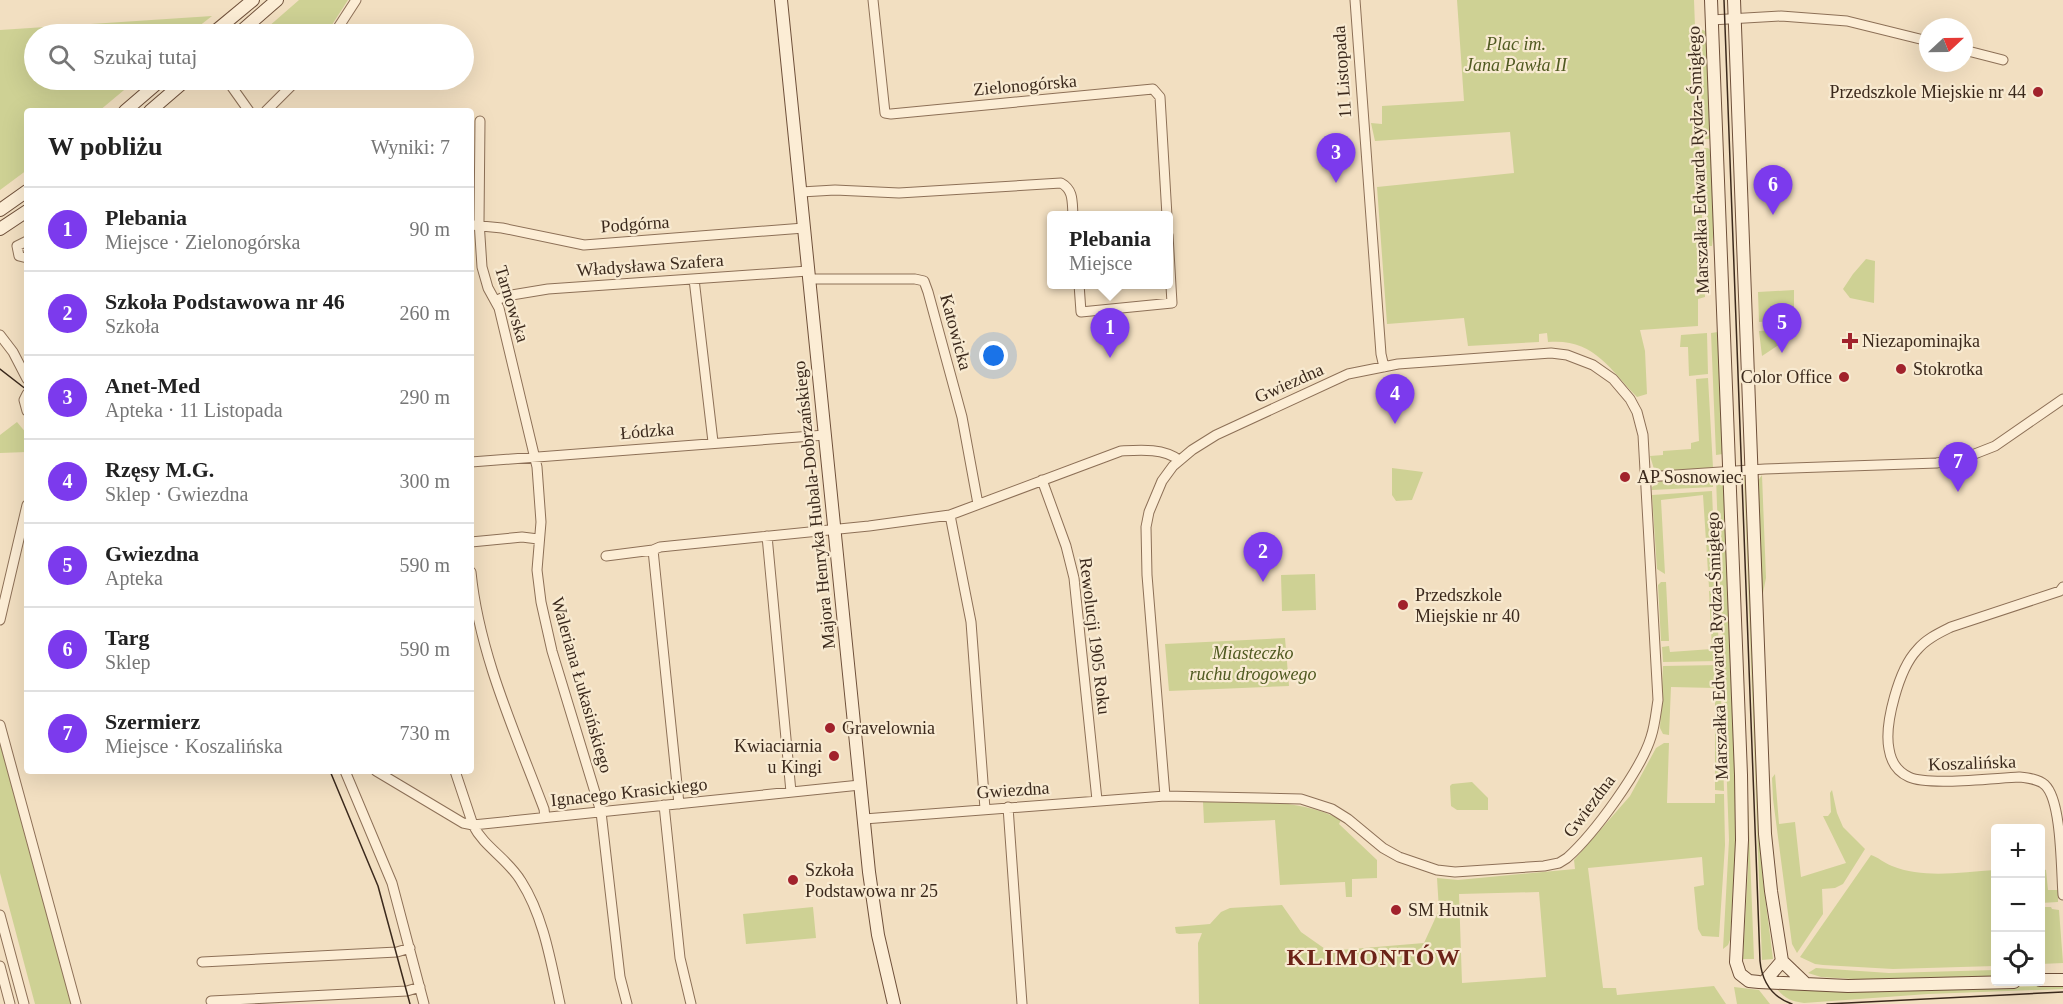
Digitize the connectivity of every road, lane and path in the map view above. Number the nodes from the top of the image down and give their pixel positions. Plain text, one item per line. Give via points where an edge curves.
1 (253, 0) edge
2 (277, 0) edge
3 (356, 0) edge
4 (781, 0) edge
5 (873, 0) edge
6 (1355, 0) edge
7 (1711, 0) edge
8 (1734, 0) edge
9 (1734, 18) junction
10 (1712, 20) junction
11 (224, 24) edge
12 (249, 24) edge
13 (340, 24) edge
14 (1919, 39) edge
15 (1973, 53) edge
16 (2003, 60) dead end
17 (149, 90) edge
18 (174, 90) edge
19 (234, 90) edge
20 (287, 90) edge
21 (128, 108) edge
22 (153, 108) edge
23 (247, 108) edge
24 (269, 108) edge
25 (480, 121) dead end
26 (801, 192) junction
27 (24, 193) edge
28 (0, 210) edge
29 (1073, 211) edge
30 (1167, 211) edge
31 (24, 213) edge
32 (475, 225) edge
33 (804, 228) junction
34 (0, 229) edge
35 (24, 242) edge
36 (24, 257) edge
37 (809, 275) junction
38 (694, 279) junction
39 (1078, 289) edge
40 (1171, 289) edge
41 (495, 301) junction
42 (0, 335) edge
43 (1384, 367) junction
44 (24, 373) edge
45 (2063, 399) edge
46 (825, 435) junction
47 (713, 442) junction
48 (534, 458) junction
49 (1179, 460) junction
50 (474, 462) edge
51 (1752, 470) junction
52 (1728, 471) junction
53 (1646, 477) junction
54 (1042, 480) junction
55 (978, 504) junction
56 (950, 515) junction
57 (24, 518) edge
58 (835, 529) junction
59 (766, 536) junction
60 (538, 539) junction
61 (474, 542) edge
62 (653, 550) junction
63 (606, 556) dead end
64 (2063, 587) edge
65 (474, 597) edge
66 (0, 620) edge
67 (0, 725) edge
68 (346, 774) edge
69 (381, 774) edge
70 (456, 774) edge
71 (860, 785) junction
72 (791, 792) junction
73 (1165, 796) junction
74 (1097, 801) junction
75 (680, 804) junction
76 (664, 805) junction
77 (1008, 807) junction
78 (985, 808) junction
79 (601, 812) junction
80 (545, 817) junction
81 (864, 819) junction
82 (473, 825) junction
83 (2063, 895) edge
84 (0, 915) edge
85 (410, 948) junction
86 (1782, 961) junction
87 (202, 962) dead end
88 (0, 966) edge
89 (2063, 980) edge
90 (1765, 981) junction
91 (2045, 981) edge
92 (1991, 982) edge
93 (1806, 984) junction
94 (420, 987) junction
95 (211, 1001) dead end
96 (10, 1004) edge
97 (24, 1004) edge
98 (76, 1004) edge
99 (424, 1004) edge
100 (560, 1004) edge
101 (627, 1004) edge
102 (691, 1004) edge
103 (894, 1004) edge
104 (1022, 1004) edge

1 - 11 street
2 - 12 street
3 - 13 street
4 - 26 street, Majora Henryka Hubala-Dobrzańskiego
5 - 30 street, Zielonogórska via 885,112 891,114 1153,89 1160,97
6 - 43 street, 11 Listopada
7 - 10 street, Marszałka Edwarda Rydza-Śmigłego
8 - 9 street
9 - 10 street
9 - 14 street via 1781,16 1846,21
9 - 51 street
10 - 52 street, Marszałka Edwarda Rydza-Śmigłego
15 - 16 street
17 - 21 street
18 - 22 street
19 - 23 street
20 - 24 street
25 - 32 street, Tarnowska
26 - 29 street via 899,193 1061,183 1069,187
26 - 33 street, Majora Henryka Hubala-Dobrzańskiego
27 - 28 street
31 - 34 street
32 - 33 street, Podgórna via 584,244
32 - 41 street, Tarnowska via 482,267
33 - 37 street, Majora Henryka Hubala-Dobrzańskiego
35 - 36 street via 16,251
37 - 38 street, Władysława Szafera
37 - 46 street, Majora Henryka Hubala-Dobrzańskiego
37 - 55 street, Katowicka via 924,281 962,417
38 - 41 street, Władysława Szafera via 548,289
38 - 47 street
39 - 40 street via 1081,312 1172,303
41 - 48 street, Tarnowska
42 - 44 street
43 - 49 street, Gwiezdna via 1348,374 1279,404 1216,435
43 - 53 street, Gwiezdna via 1441,359 1551,353 1593,365 1613,379 1637,412
45 - 51 street via 1995,446 1937,463
46 - 47 street, Łódzka
46 - 58 street, Majora Henryka Hubala-Dobrzańskiego
47 - 48 street, Łódzka
48 - 50 street, Łódzka
48 - 60 street, Waleriana Łukasińskiego via 541,522
49 - 54 street via 1166,453 1121,451
49 - 73 street, Gwiezdna via 1162,481 1146,527
51 - 52 street
51 - 86 street via 1765,834
52 - 53 street
52 - 90 street, Marszałka Edwarda Rydza-Śmigłego via 1742,818 1736,962 1740,974 1749,981
53 - 73 street, Gwiezdna via 1658,700 1651,736 1641,763 1567,858 1544,866 1437,870 1399,857 1332,809 1300,799
54 - 55 street
54 - 74 street, Rewolucji 1905 Roku via 1074,578
55 - 56 street
56 - 58 street
56 - 78 street via 971,622
57 - 66 street
58 - 59 street
58 - 71 street, Majora Henryka Hubala-Dobrzańskiego
59 - 62 street
59 - 72 street
60 - 61 street
60 - 79 street, Waleriana Łukasińskiego via 538,586 552,651
62 - 63 street
62 - 75 street
64 - 83 street, Koszalińska via 1951,627 1916,650 1897,687 1888,748 1899,771 1921,781 2019,777 2043,783 2056,807
65 - 80 street via 486,649
67 - 98 street
68 - 85 street via 392,883
69 - 82 street via 463,823
70 - 82 street
71 - 72 street, Ignacego Krasickiego
71 - 81 street, Majora Henryka Hubala-Dobrzańskiego
72 - 75 street, Ignacego Krasickiego
73 - 74 street, Gwiezdna
74 - 77 street, Gwiezdna
75 - 76 street, Ignacego Krasickiego
76 - 79 street, Ignacego Krasickiego
76 - 102 street via 680,958
77 - 78 street, Gwiezdna
77 - 104 street
78 - 81 street, Gwiezdna
79 - 80 street, Ignacego Krasickiego
79 - 101 street, Waleriana Łukasińskiego via 620,976
80 - 82 street, Ignacego Krasickiego
81 - 103 street, Majora Henryka Hubala-Dobrzańskiego via 878,935
82 - 100 street via 477,834 510,865 530,896
84 - 97 street
85 - 87 street
85 - 94 street
86 - 90 street
86 - 93 street
88 - 96 street
89 - 91 street
90 - 93 street, Marszałka Edwarda Rydza-Śmigłego
92 - 93 street, Marszałka Edwarda Rydza-Śmigłego
94 - 95 street via 407,991
94 - 99 street

